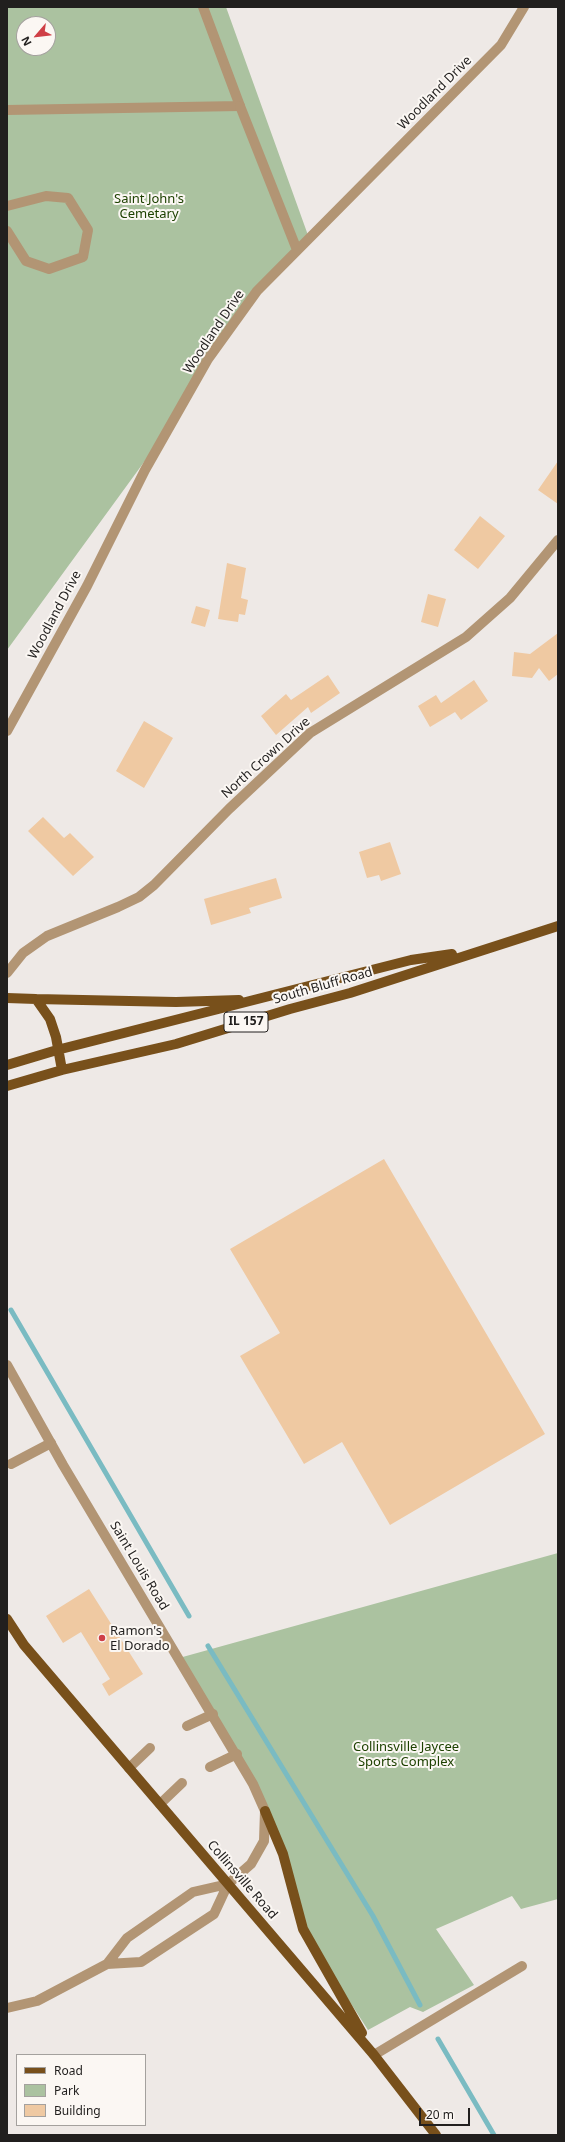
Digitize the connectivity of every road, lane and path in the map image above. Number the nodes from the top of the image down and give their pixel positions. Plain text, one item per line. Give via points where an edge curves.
1 (203, 7) edge
2 (524, 7) edge
3 (240, 106) junction
4 (7, 110) edge
5 (7, 206) edge
6 (7, 231) edge
7 (297, 250) junction
8 (558, 540) edge
9 (7, 731) edge
10 (558, 926) edge
11 (482, 950) junction
12 (7, 973) edge
13 (7, 998) edge
14 (267, 998) junction
15 (36, 999) junction
16 (57, 1050) junction
17 (7, 1065) edge
18 (62, 1070) junction
19 (7, 1086) edge
20 (7, 1365) edge
21 (51, 1443) junction
22 (11, 1464) dead end
23 (7, 1619) edge
24 (7, 1632) edge
25 (24, 1645) junction
26 (213, 1714) junction
27 (187, 1726) dead end
28 (150, 1748) dead end
29 (237, 1754) junction
30 (210, 1767) dead end
31 (129, 1768) junction
32 (182, 1783) dead end
33 (160, 1804) junction
34 (265, 1811) junction
35 (228, 1884) junction
36 (107, 1964) junction
37 (522, 1966) dead end
38 (7, 2008) edge
39 (374, 2055) junction
40 (436, 2135) edge

1 - 3 street
2 - 7 street, Woodland Drive via 501,45
3 - 4 street
3 - 7 street
5 - 6 street via 46,196 68,198 88,230 83,257 49,269 26,261
7 - 9 street, Woodland Drive via 257,291 208,359 145,470 87,586
8 - 12 street, North Crown Drive via 510,598 466,637 310,732 139,897 47,936 23,953
10 - 11 main road, South Bluff Road / IL 157
11 - 14 main road, South Bluff Road / IL 157 via 411,960
11 - 18 main road, South Bluff Road / IL 157 via 350,993 290,1008 176,1044
13 - 15 main road
14 - 15 main road via 176,1002
14 - 16 main road, South Bluff Road / IL 157
15 - 16 main road via 50,1019
16 - 17 main road, South Bluff Road / IL 157
16 - 18 main road
18 - 19 main road, South Bluff Road / IL 157
20 - 21 street, Saint Louis Road
21 - 22 street
21 - 26 street, Saint Louis Road
23 - 25 main road, Collinsville Road
24 - 25 main road, Collinsville Road
25 - 31 main road, Collinsville Road
26 - 27 street
26 - 29 street, Saint Louis Road
28 - 31 street
29 - 30 street
29 - 34 street, Saint Louis Road
31 - 33 main road, Collinsville Road
32 - 33 street
33 - 35 main road, Collinsville Road
34 - 35 street, Saint Louis Road via 264,1841 251,1864
34 - 39 main road via 283,1854 303,1929
35 - 36 street via 193,1892 127,1938
35 - 36 street via 214,1914 141,1962
35 - 39 main road, Collinsville Road
36 - 38 street via 38,2001
37 - 39 street
39 - 40 main road, Collinsville Road

